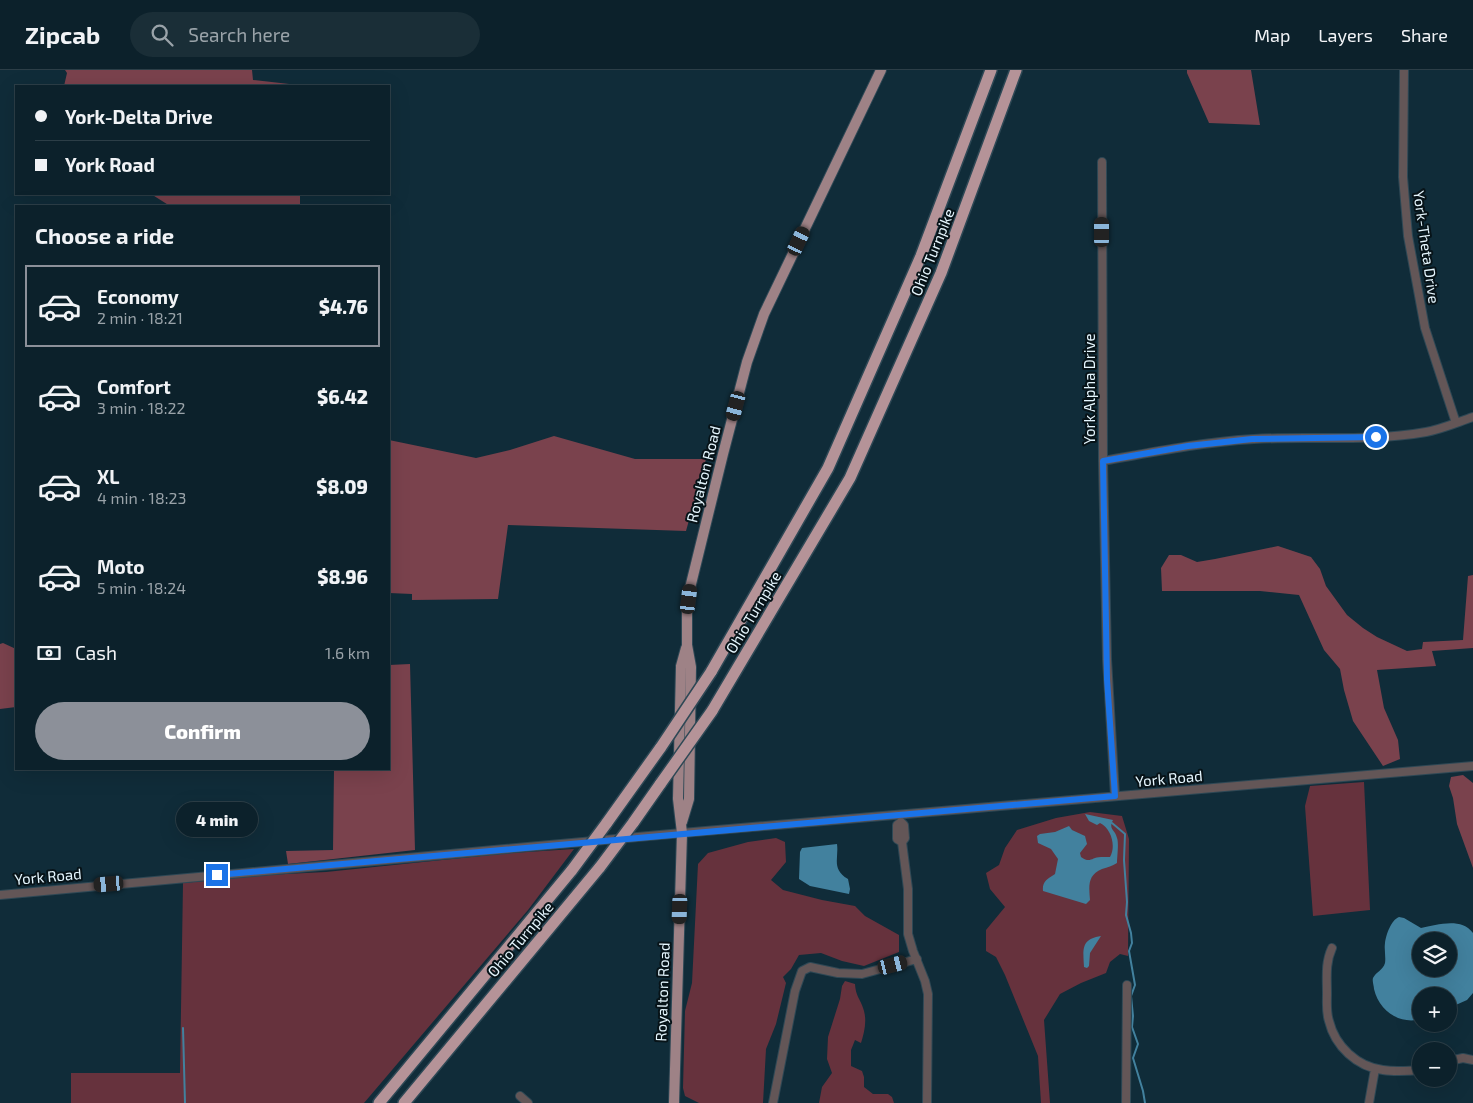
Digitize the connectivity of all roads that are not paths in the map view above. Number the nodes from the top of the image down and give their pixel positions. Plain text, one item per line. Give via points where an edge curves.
1 (881, 70) edge
2 (991, 70) edge
3 (1016, 70) edge
4 (1404, 70) edge
5 (1102, 162) dead end
6 (1473, 417) edge
7 (1456, 423) junction
8 (1103, 461) junction
9 (1473, 766) edge
10 (1115, 796) junction
11 (901, 818) junction
12 (682, 834) junction
13 (0, 895) edge
14 (1332, 948) dead end
15 (916, 959) junction
16 (1127, 985) dead end
17 (1457, 1059) edge
18 (1473, 1060) edge
19 (1375, 1068) junction
20 (1412, 1070) edge
21 (520, 1099) edge
22 (379, 1103) edge
23 (404, 1103) edge
24 (514, 1103) edge
25 (528, 1103) edge
26 (674, 1103) edge
27 (772, 1103) edge
28 (927, 1103) edge
29 (1126, 1103) edge
30 (1369, 1103) edge

1 - 12 main road, Royalton Road via 764,314 747,362 723,454 690,588 687,645 681,666 678,799
2 - 22 highway, Ohio Turnpike, bridge via 920,256 828,468 710,672 572,870
3 - 23 highway, Ohio Turnpike, bridge via 941,273 850,478 712,711 600,867
4 - 7 street, York-Theta Drive via 1403,177 1408,236 1425,328
5 - 8 street, York Alpha Drive
6 - 7 street
7 - 8 street via 1401,435 1252,439
8 - 10 street, York Alpha Drive via 1107,679
9 - 10 street, York Road
10 - 11 street, York Road
11 - 12 street, York Road
11 - 15 street via 908,889 907,926
12 - 13 street, York Road
12 - 26 main road, Royalton Road
14 - 19 street via 1327,965 1327,1011 1331,1029 1349,1054
15 - 27 street via 862,974 838,973 810,966 802,971 794,991
15 - 28 street via 928,994
16 - 29 street
17 - 18 street
19 - 20 street
19 - 30 street
21 - 24 street
21 - 25 street

